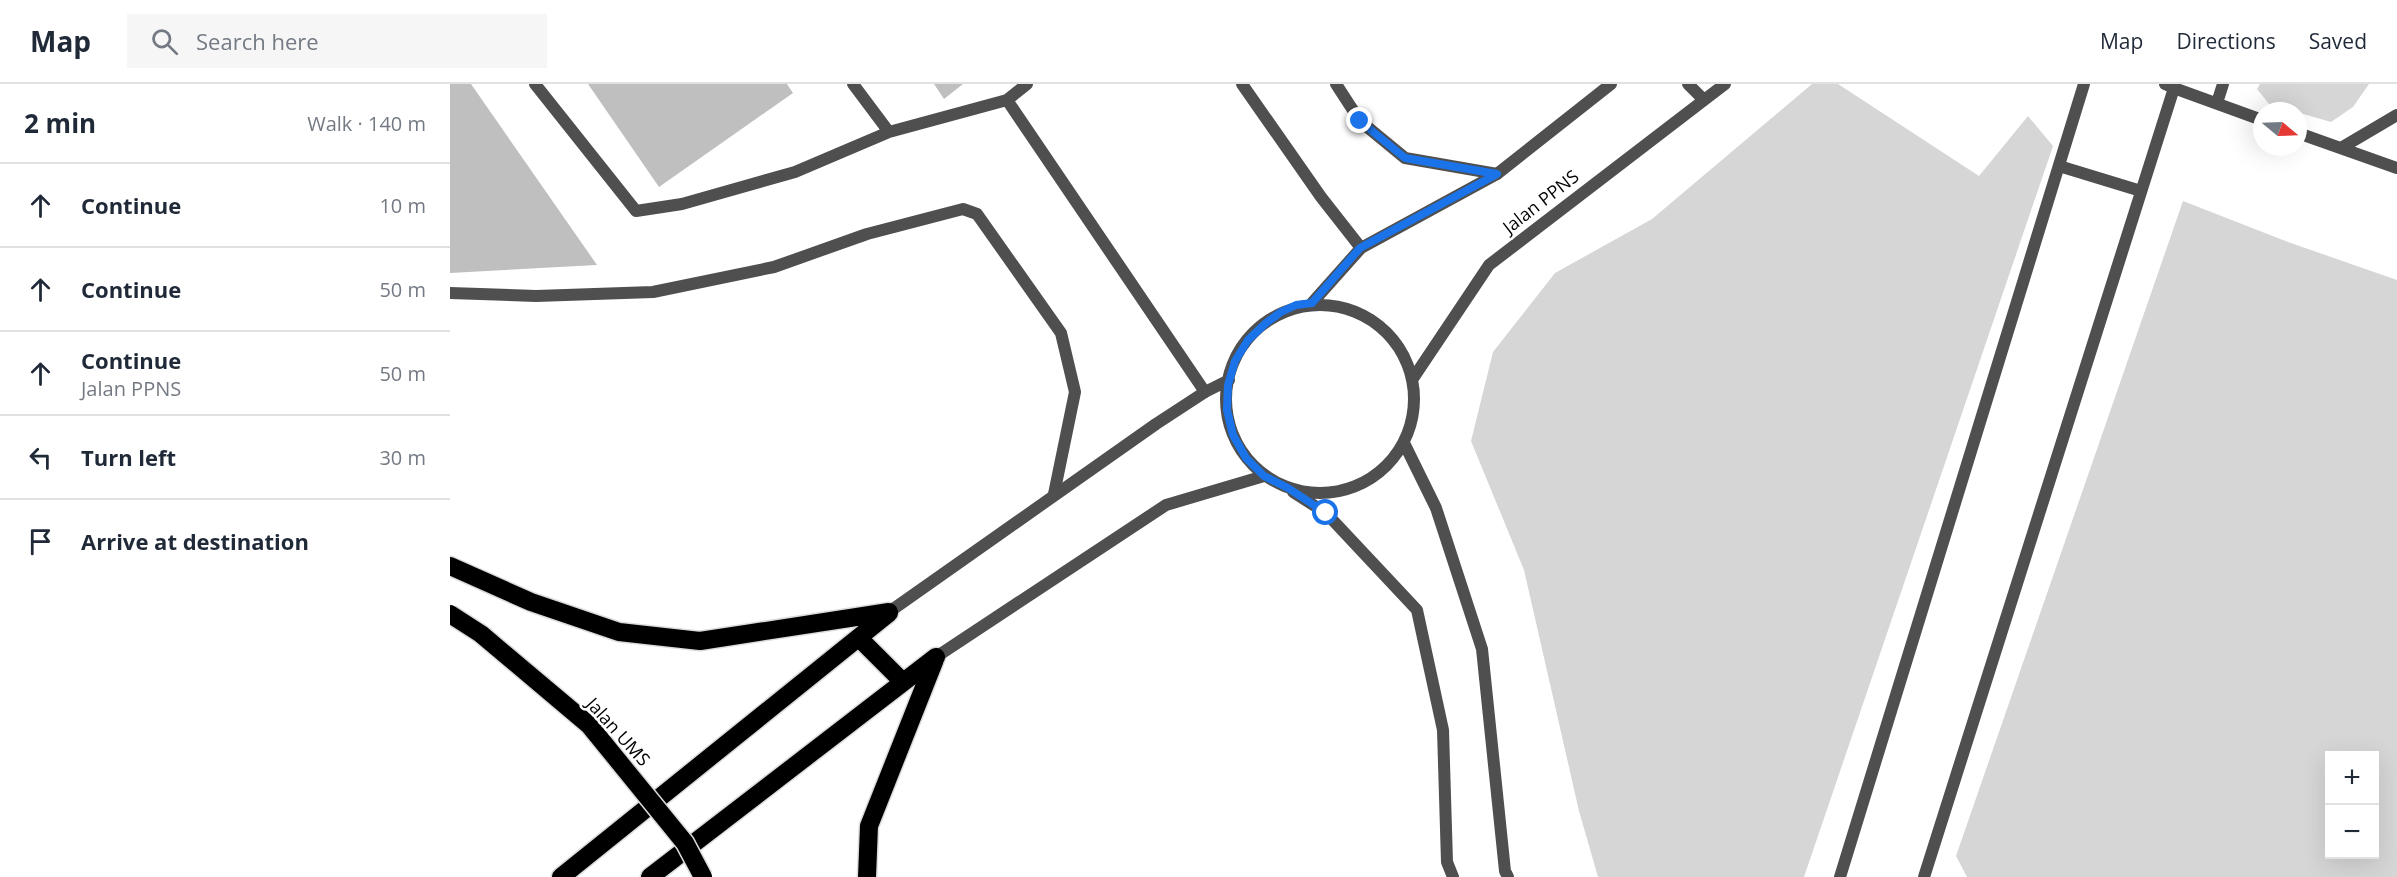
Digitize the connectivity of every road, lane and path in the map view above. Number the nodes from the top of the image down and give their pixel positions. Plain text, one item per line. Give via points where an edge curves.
1 (535, 84) edge
2 (853, 84) edge
3 (1027, 84) edge
4 (1242, 84) edge
5 (1336, 84) edge
6 (1611, 84) edge
7 (1688, 84) edge
8 (1725, 84) edge
9 (2084, 84) edge
10 (2223, 84) edge
11 (2169, 86) edge
12 (1007, 100) junction
13 (1704, 100) junction
14 (2217, 103) junction
15 (2397, 115) edge
16 (2253, 117) edge
17 (890, 132) junction
18 (2307, 136) edge
19 (2341, 148) junction
20 (2059, 166) junction
21 (2397, 168) edge
22 (1497, 174) junction
23 (2141, 191) junction
24 (1360, 248) junction
25 (450, 293) edge
26 (1312, 303) junction
27 (1229, 380) junction
28 (1412, 380) junction
29 (1205, 392) junction
30 (1404, 443) junction
31 (1264, 476) junction
32 (1288, 488) junction
33 (1054, 494) junction
34 (450, 566) edge
35 (889, 612) junction
36 (450, 614) edge
37 (859, 638) junction
38 (936, 657) junction
39 (902, 681) junction
40 (561, 877) edge
41 (650, 877) edge
42 (703, 877) edge
43 (867, 877) edge
44 (1453, 877) edge
45 (1508, 877) edge
46 (1840, 877) edge
47 (1924, 877) edge

1 - 17 street via 636,211 682,204 795,172
2 - 17 street
3 - 12 street
4 - 24 street
5 - 22 street via 1360,121 1405,158
6 - 22 street
7 - 13 street
8 - 13 street, Jalan PPNS
9 - 20 street
10 - 14 street
11 - 14 street
11 - 23 street
12 - 17 street
12 - 29 street
13 - 28 street, Jalan PPNS via 1489,265
14 - 16 street
15 - 19 street
18 - 19 street
19 - 21 street
20 - 23 street
20 - 46 street
22 - 24 street
23 - 47 street
24 - 26 street
25 - 33 street via 536,296 653,292 774,267 867,234 963,209 977,214 1061,333 1075,392
26 - 27 street via 1281,312 1248,340
26 - 28 street via 1364,315 1386,332 1402,354
27 - 29 street
27 - 31 street via 1227,410 1233,435 1246,458
28 - 30 street via 1413,412
29 - 33 street
30 - 32 street via 1388,465 1366,481 1341,491 1314,493
30 - 45 street via 1436,508 1482,649
31 - 32 street
31 - 38 street via 1166,505
32 - 44 street via 1326,513 1416,610 1443,730 1447,862
33 - 35 street
34 - 35 highway via 531,602 619,632 688,640
35 - 37 highway
36 - 42 highway, Jalan UMS, bridge via 482,634 589,725 685,843
37 - 39 highway
37 - 40 highway
38 - 39 highway
38 - 43 highway via 869,826
39 - 41 highway

